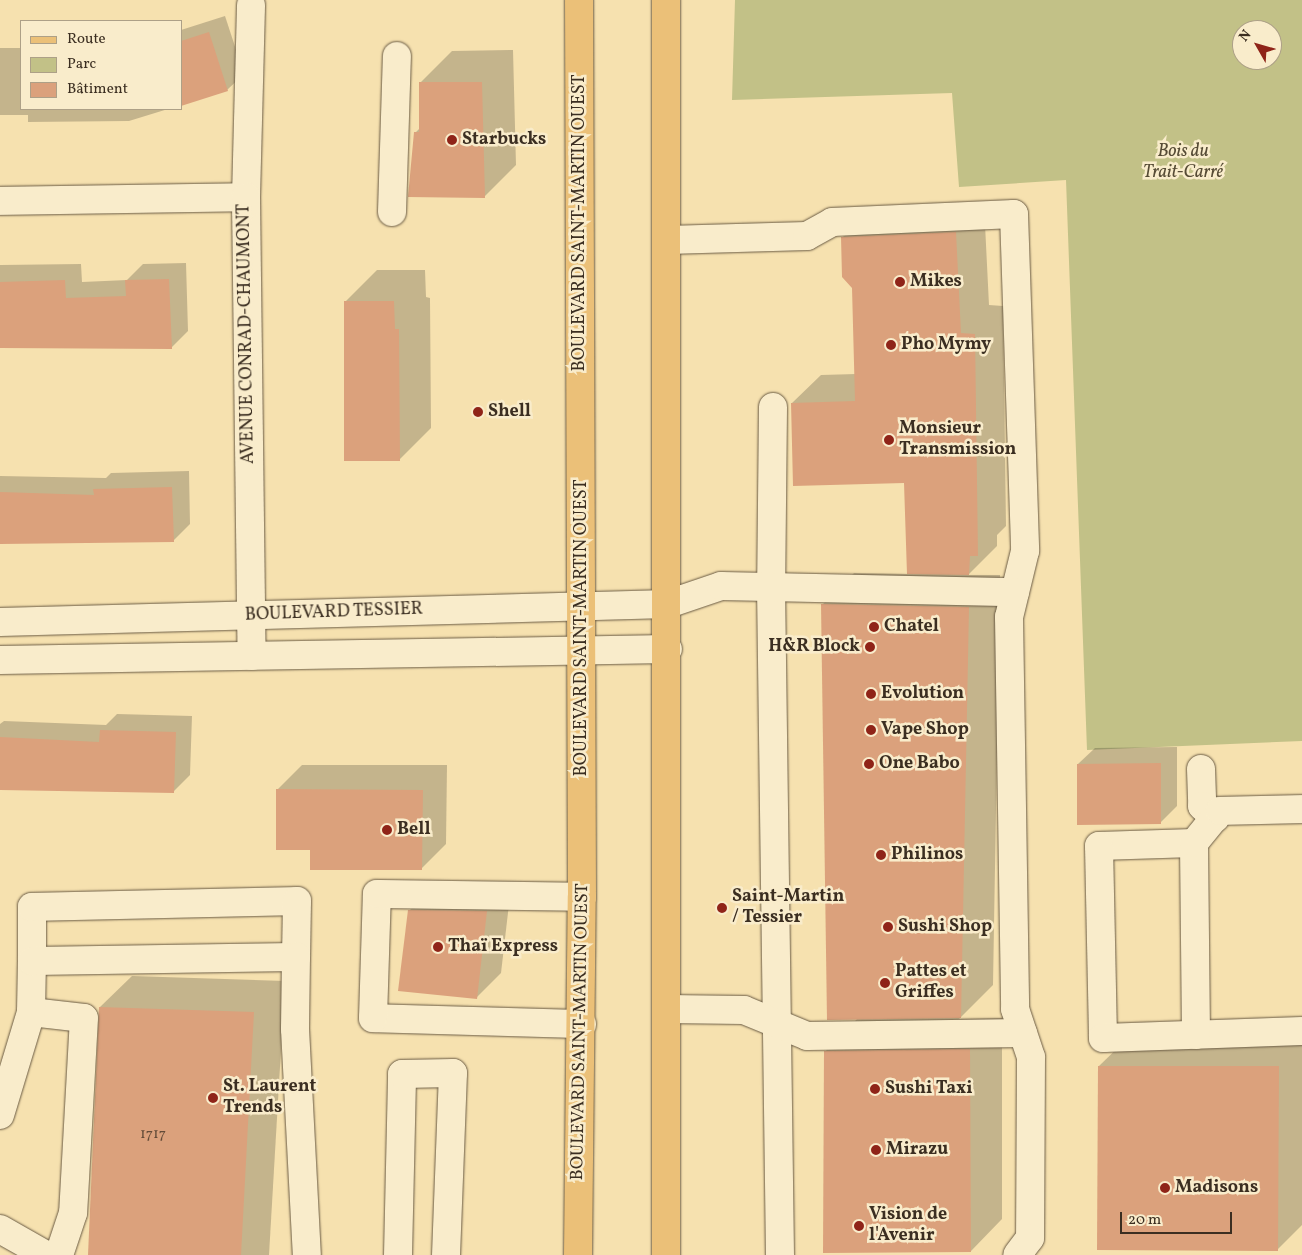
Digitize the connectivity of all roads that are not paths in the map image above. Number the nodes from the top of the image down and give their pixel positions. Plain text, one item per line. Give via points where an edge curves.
1 (579, 0) edge
2 (666, 0) edge
3 (251, 5) dead end
4 (397, 56) dead end
5 (246, 197) junction
6 (0, 201) edge
7 (392, 212) dead end
8 (667, 240) junction
9 (773, 407) dead end
10 (771, 586) junction
11 (1016, 592) junction
12 (668, 604) junction
13 (582, 606) junction
14 (252, 616) junction
15 (0, 622) edge
16 (668, 649) junction
17 (581, 651) junction
18 (252, 656) junction
19 (0, 660) edge
20 (1201, 769) dead end
21 (1302, 809) edge
22 (1215, 818) junction
23 (1194, 843) junction
24 (582, 897) junction
25 (296, 957) junction
26 (32, 960) junction
27 (667, 1009) junction
28 (31, 1012) junction
29 (779, 1023) junction
30 (582, 1024) junction
31 (1302, 1031) edge
32 (1023, 1033) junction
33 (1196, 1035) junction
34 (0, 1115) edge
35 (0, 1229) edge
36 (46, 1255) edge
37 (59, 1255) edge
38 (307, 1255) edge
39 (398, 1255) edge
40 (446, 1255) edge
41 (578, 1255) edge
42 (666, 1255) edge
43 (780, 1255) edge
44 (1017, 1255) edge

1 - 13 main road, BOULEVARD SAINT-MARTIN OUEST
2 - 8 main road
3 - 5 street
4 - 7 street
5 - 6 street, AVENUE CONRAD-CHAUMONT
5 - 14 street, AVENUE CONRAD-CHAUMONT
8 - 11 street via 808,236 832,222 1014,214 1025,551
8 - 12 main road
9 - 10 street
10 - 11 street, BOULEVARD TESSIER
10 - 12 street, BOULEVARD TESSIER via 721,586
10 - 29 street
11 - 32 street via 1009,618 1015,990
12 - 13 street, BOULEVARD TESSIER
12 - 16 main road
13 - 14 street, BOULEVARD TESSIER
13 - 17 main road, BOULEVARD SAINT-MARTIN OUEST
14 - 15 street, BOULEVARD TESSIER
14 - 18 street, AVENUE CONRAD-CHAUMONT
16 - 17 street
16 - 27 main road
17 - 18 street
17 - 24 main road, BOULEVARD SAINT-MARTIN OUEST
18 - 19 street
20 - 22 street via 1202,806
21 - 22 street via 1220,811
22 - 23 street
23 - 33 street
23 - 33 street via 1100,846 1103,1038
24 - 30 main road, BOULEVARD SAINT-MARTIN OUEST
24 - 30 street via 377,894 373,1018
25 - 26 street
25 - 26 street via 296,901 32,907
25 - 38 street via 295,1029
26 - 28 street
27 - 29 street via 744,1010
27 - 42 main road
28 - 34 street
28 - 37 street via 84,1018 73,1213
29 - 32 street via 807,1036
29 - 43 street
30 - 41 main road, BOULEVARD SAINT-MARTIN OUEST
31 - 33 street
32 - 44 street via 1031,1056 1030,1238
35 - 36 street
39 - 40 street via 402,1074 453,1073

